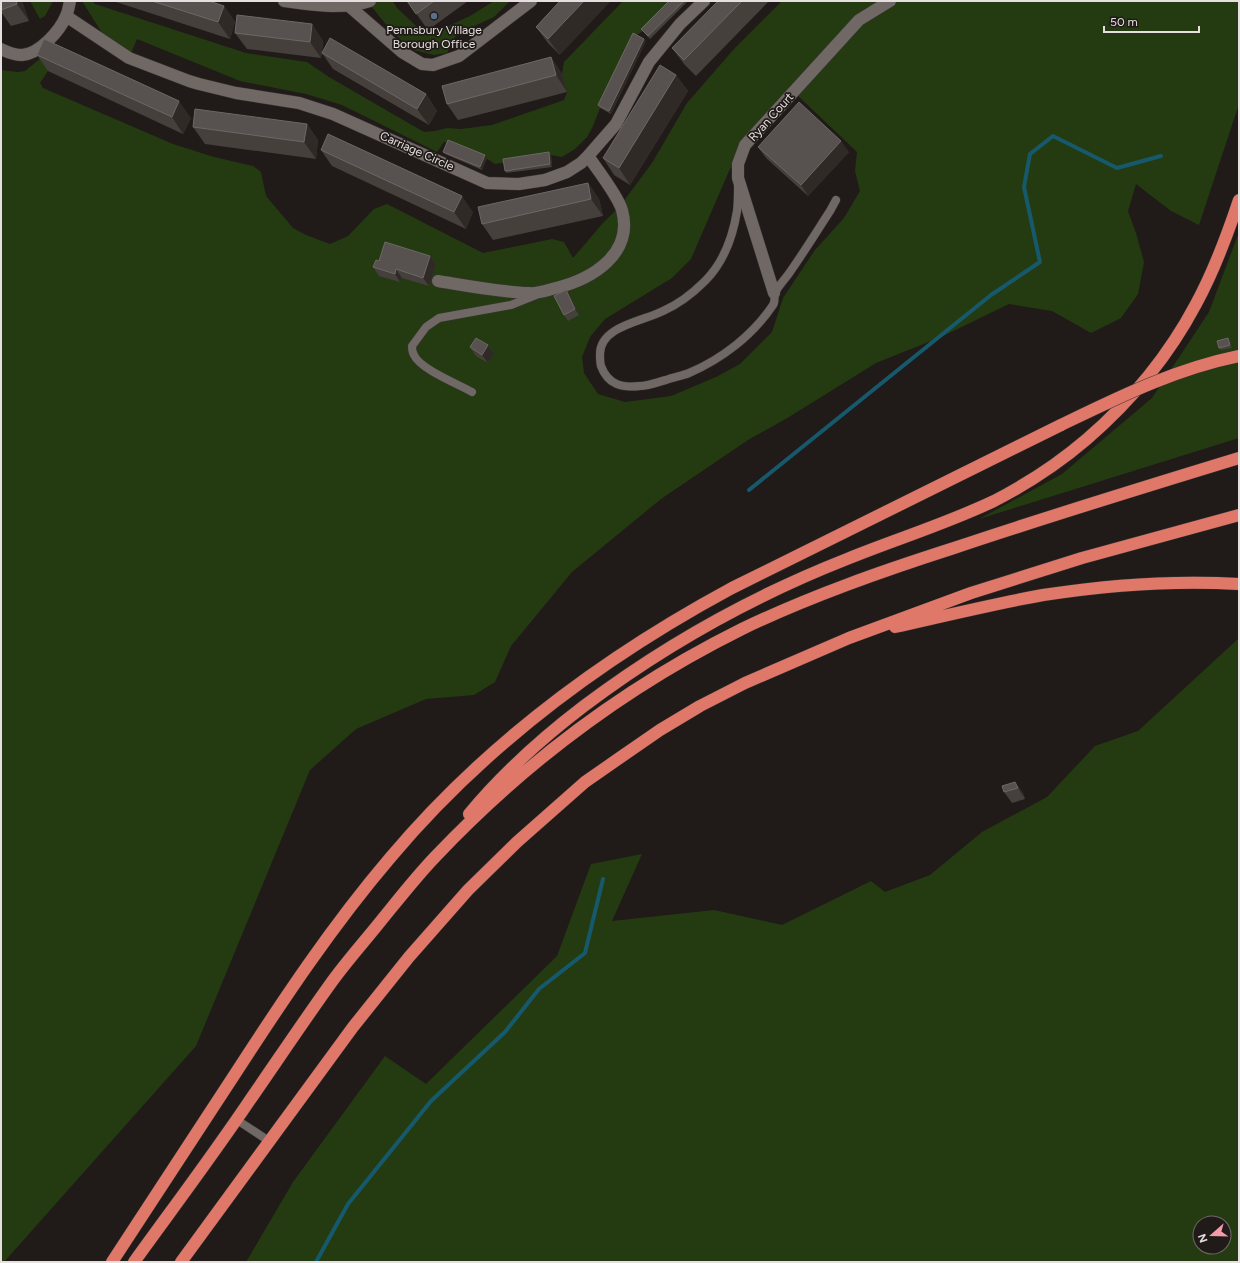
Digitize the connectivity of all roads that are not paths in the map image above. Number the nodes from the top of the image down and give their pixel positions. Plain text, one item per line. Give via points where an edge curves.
1 (70, 1) edge
2 (284, 1) edge
3 (370, 1) edge
4 (531, 1) edge
5 (704, 1) edge
6 (890, 1) edge
7 (349, 6) junction
8 (66, 16) junction
9 (1, 49) edge
10 (588, 156) junction
11 (738, 178) junction
12 (836, 200) dead end
13 (1239, 200) edge
14 (438, 281) dead end
15 (551, 289) junction
16 (774, 292) junction
17 (1239, 356) edge
18 (472, 392) dead end
19 (1238, 458) edge
20 (1239, 515) edge
21 (1239, 584) edge
22 (849, 638) junction
23 (434, 858) junction
24 (237, 1120) junction
25 (269, 1141) junction
26 (112, 1262) edge
27 (134, 1262) edge
28 (181, 1262) edge

1 - 8 street
2 - 7 street
3 - 7 street
4 - 7 street via 459,56 433,65 422,64 402,52
5 - 10 street, Carriage Circle via 680,24 649,62 616,124
6 - 11 street, Ryan Court via 859,20 745,145 738,164
8 - 9 street via 48,41 30,53 22,55
8 - 10 street, Carriage Circle via 129,58 199,84 298,103 333,114 487,183 519,184 546,180 567,172
10 - 15 street via 621,208 624,233 604,266 575,282
11 - 16 street, Ryan Court
11 - 16 lane via 737,210 728,243 706,280 688,296 664,311 616,330 606,338 600,350 600,365 606,376 617,385 629,387 646,386 689,373 721,356 738,343 760,322 774,303
12 - 16 lane
13 - 23 highway via 1209,278 1179,332 1144,381 1087,439 1032,480 995,500 778,589 700,629 661,653 598,696 535,746 497,782
14 - 15 street via 530,294
15 - 18 lane via 511,305 439,318 426,327 416,339 412,346 416,359 426,368
17 - 26 highway, bridge via 1169,376 1116,398 740,585 649,635 552,704 452,792 391,857 328,935
19 - 23 highway via 1039,519 901,565 812,598 742,629 666,670 594,718 511,783
20 - 22 highway via 1082,558 971,593
21 - 22 highway via 1163,583 1083,589 998,604
22 - 25 highway via 744,683 700,706 660,730 579,787 468,890 409,957 353,1027
23 - 24 highway via 332,981
24 - 25 lane
24 - 27 highway
25 - 28 highway

